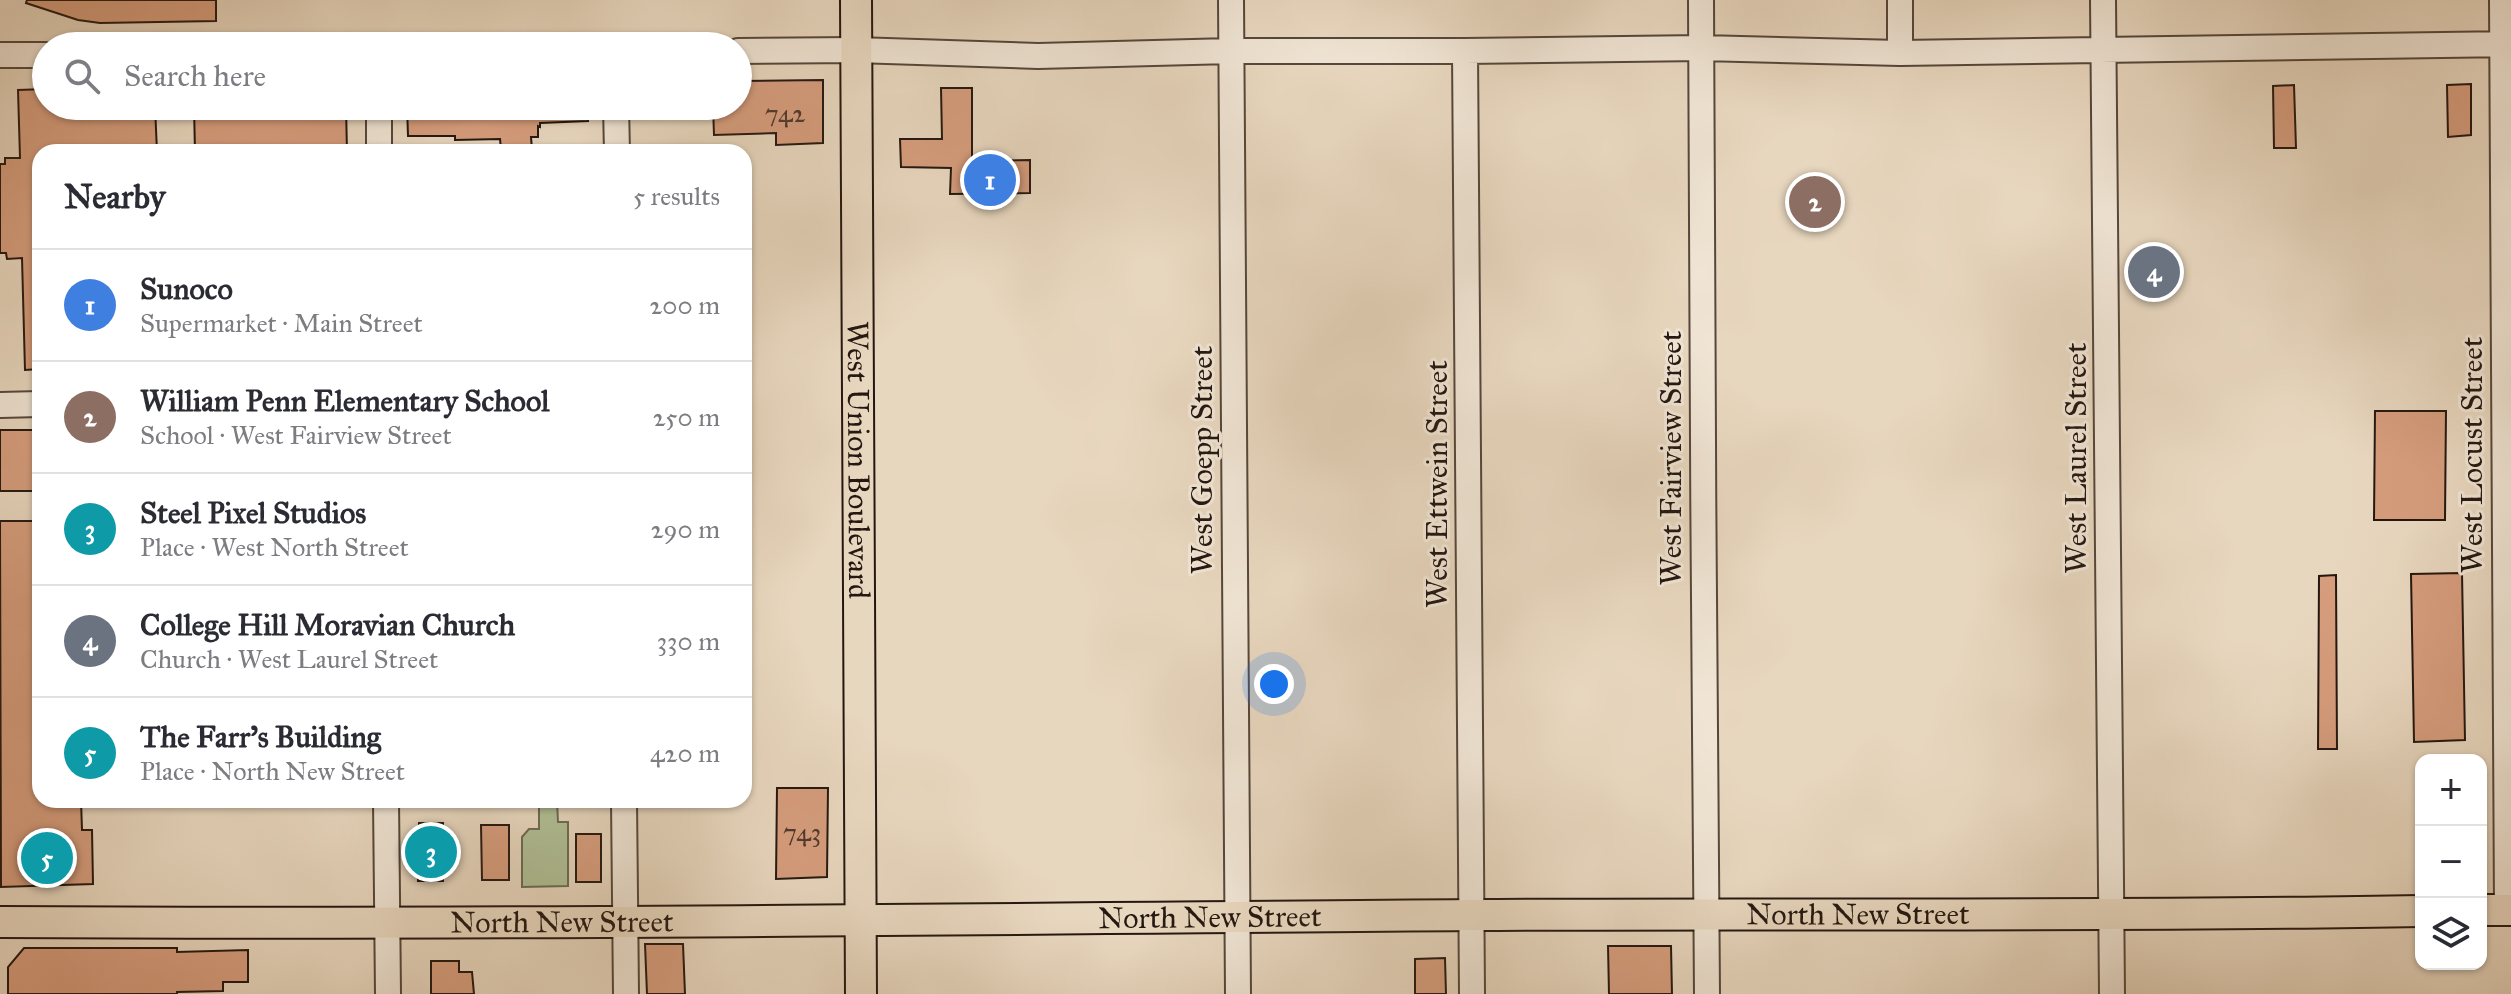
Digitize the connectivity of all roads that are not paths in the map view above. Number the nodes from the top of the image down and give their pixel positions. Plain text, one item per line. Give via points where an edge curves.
1 (856, 0) edge
2 (1231, 0) edge
3 (1701, 0) edge
4 (1900, 0) edge
5 (2103, 0) edge
6 (2502, 0) edge
7 (2506, 44) edge
8 (1702, 48) junction
9 (2104, 49) junction
10 (856, 50) junction
11 (752, 51) edge
12 (1231, 51) junction
13 (1465, 51) junction
14 (1900, 53) junction
15 (0, 55) edge
16 (32, 55) edge
17 (379, 120) edge
18 (616, 120) edge
19 (379, 144) edge
20 (617, 144) edge
21 (32, 404) edge
22 (0, 405) edge
23 (2508, 614) edge
24 (386, 808) edge
25 (624, 808) edge
26 (2500, 910) edge
27 (2415, 911) edge
28 (1472, 915) junction
29 (1706, 916) junction
30 (2110, 916) junction
31 (1237, 919) junction
32 (860, 920) junction
33 (625, 921) junction
34 (0, 922) edge
35 (388, 922) junction
36 (388, 994) edge
37 (626, 994) edge
38 (861, 994) edge
39 (1238, 994) edge
40 (1472, 994) edge
41 (1707, 994) edge
42 (2112, 994) edge

1 - 10 main road, West Union Boulevard
2 - 12 street, West Goepp Street
3 - 8 street, West Fairview Street
4 - 14 street
5 - 9 street, West Laurel Street
6 - 7 street, West Locust Street
7 - 9 street
7 - 23 street, West Locust Street
8 - 13 street
8 - 14 street
8 - 29 street, West Fairview Street
9 - 14 street
9 - 30 street, West Laurel Street
10 - 11 street
10 - 12 street via 1038,56
10 - 32 main road, West Union Boulevard
12 - 13 street
12 - 31 street, West Goepp Street
13 - 28 street, West Ettwein Street
15 - 16 street
17 - 19 street
18 - 20 street
21 - 22 street
23 - 26 street, West Locust Street
24 - 35 street
25 - 33 street
27 - 30 main road, North New Street
28 - 29 main road, North New Street
28 - 31 main road, North New Street
28 - 40 street, West Ettwein Street
29 - 30 main road, North New Street
29 - 41 street, West Fairview Street
30 - 42 street, West Laurel Street
31 - 32 main road, North New Street
31 - 39 street, West Goepp Street
32 - 33 main road, North New Street
32 - 38 main road, West Union Boulevard
33 - 35 main road, North New Street
33 - 37 street
34 - 35 main road, North New Street
35 - 36 street

